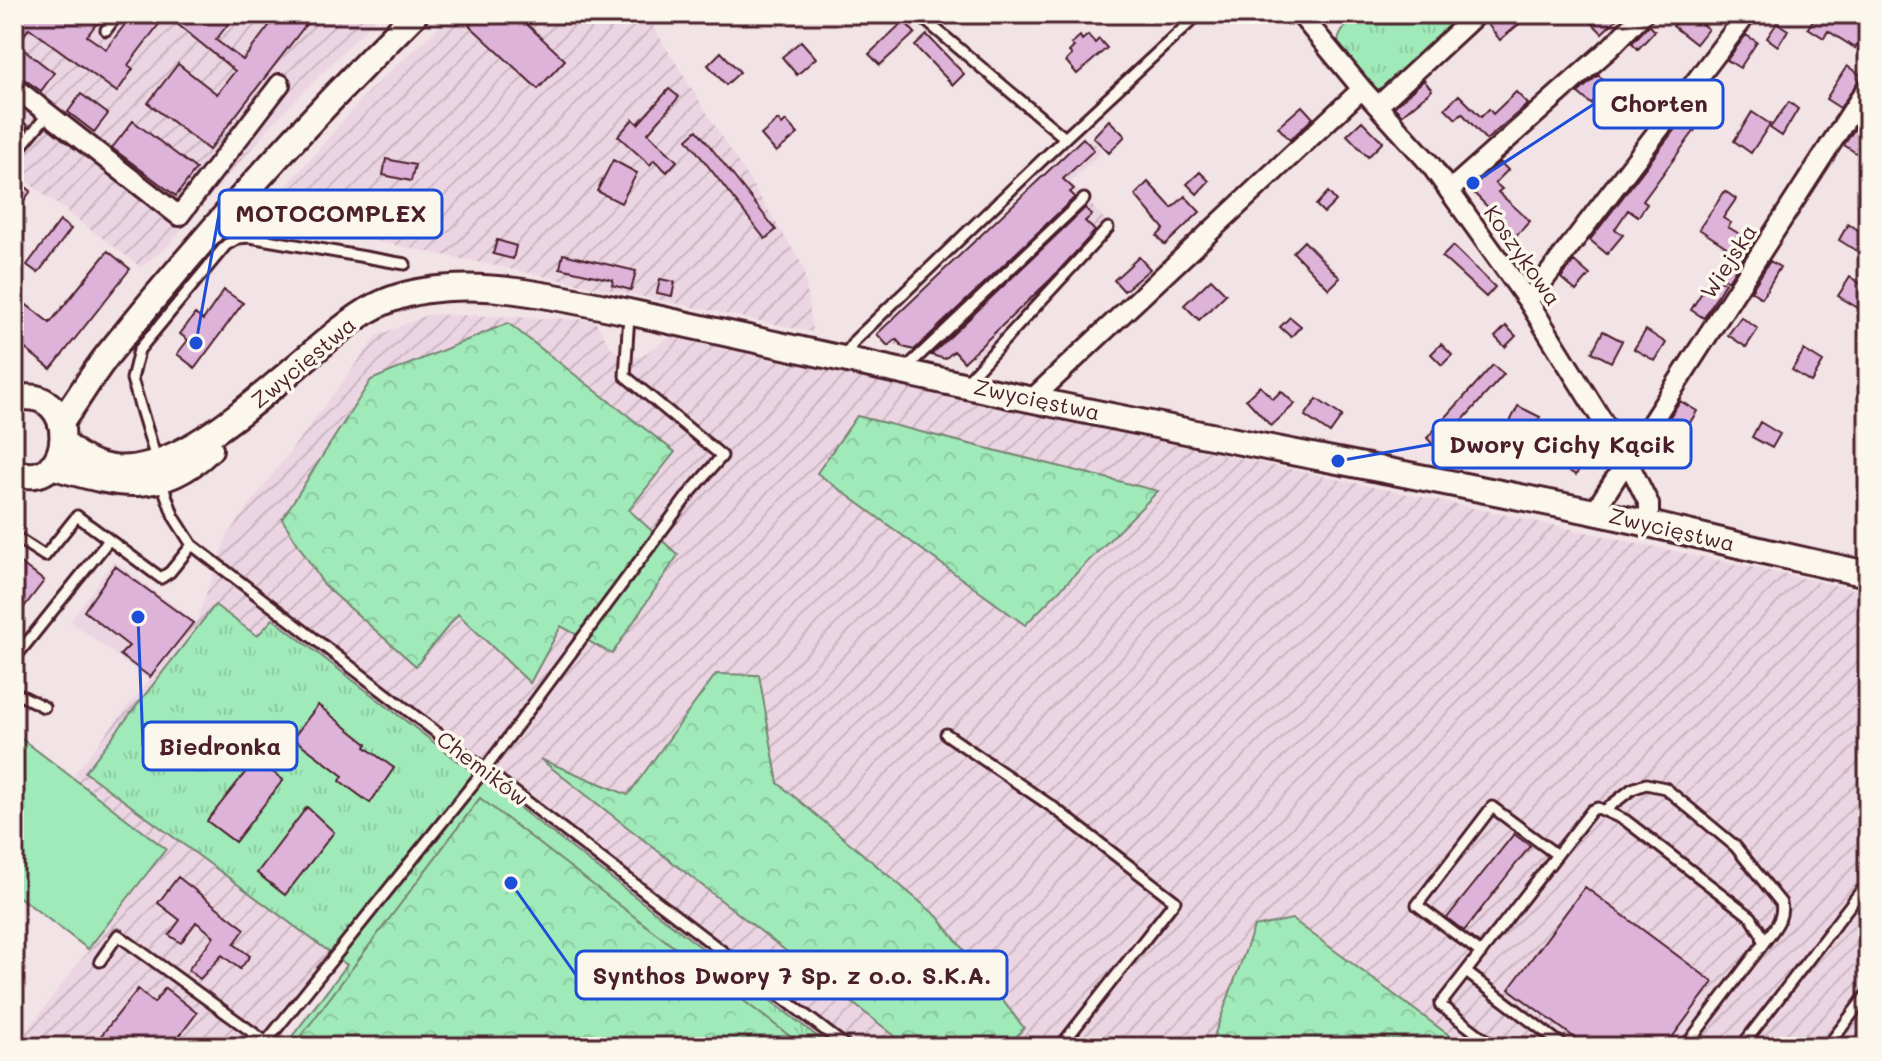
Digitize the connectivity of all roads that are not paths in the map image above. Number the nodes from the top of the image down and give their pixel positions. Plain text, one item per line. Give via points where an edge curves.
1 (118, 14) edge
2 (415, 14) edge
3 (918, 14) edge
4 (1199, 14) edge
5 (1300, 14) edge
6 (1477, 14) edge
7 (1643, 14) edge
8 (1747, 14) edge
9 (106, 30) dead end
10 (280, 84) dead end
11 (1868, 86) edge
12 (14, 87) edge
13 (1362, 89) junction
14 (1379, 105) junction
15 (48, 114) junction
16 (1065, 138) junction
17 (14, 155) edge
18 (1449, 191) junction
19 (1084, 199) dead end
20 (1108, 228) dead end
21 (405, 264) dead end
22 (1528, 301) junction
23 (629, 313) junction
24 (107, 355) junction
25 (843, 358) junction
26 (901, 372) junction
27 (964, 384) junction
28 (15, 397) edge
29 (1032, 399) junction
30 (44, 402) junction
31 (62, 433) junction
32 (1628, 462) junction
33 (51, 466) junction
34 (159, 471) junction
35 (17, 477) edge
36 (1594, 512) junction
37 (1649, 524) junction
38 (14, 536) edge
39 (109, 540) junction
40 (192, 545) junction
41 (1868, 574) edge
42 (14, 659) edge
43 (14, 692) edge
44 (44, 707) dead end
45 (946, 734) dead end
46 (485, 769) junction
47 (1605, 810) junction
48 (1557, 855) junction
49 (1868, 897) edge
50 (1763, 944) junction
51 (1481, 953) junction
52 (100, 961) dead end
53 (1466, 972) junction
54 (1868, 993) edge
55 (264, 1045) edge
56 (847, 1047) edge
57 (1060, 1047) edge
58 (1495, 1047) edge
59 (1565, 1047) edge
60 (1685, 1047) edge
61 (1741, 1047) edge
62 (1827, 1047) edge

1 - 9 lane
2 - 24 street via 303,127
3 - 16 lane
4 - 16 lane
5 - 13 street, Koszykowa
6 - 14 street
7 - 18 street
8 - 22 street
10 - 15 street via 179,216
11 - 32 street, Wiejska
12 - 15 street
13 - 14 street, Koszykowa
13 - 29 street
14 - 18 street, Koszykowa
15 - 17 lane
16 - 25 lane via 855,340
18 - 22 street, Koszykowa
19 - 26 lane
20 - 27 lane
21 - 34 lane, Chemików via 250,237 226,245 136,358 132,379
22 - 32 street, Koszykowa
23 - 25 street, Zwycięstwa
23 - 34 street, Zwycięstwa via 486,287 449,287 380,303
23 - 46 lane via 625,376 722,456
24 - 30 street
24 - 31 street
25 - 26 street, Zwycięstwa
26 - 27 street, Zwycięstwa
27 - 29 street, Zwycięstwa
28 - 30 street
29 - 36 street, Zwycięstwa
30 - 31 street, Zwycięstwa via 57,414
31 - 33 street
31 - 34 street, Zwycięstwa via 84,459
32 - 36 street
32 - 37 street, Koszykowa via 1649,504
33 - 34 street, Zwycięstwa via 110,483
33 - 35 street
34 - 40 lane, Chemików via 174,517
36 - 37 street, Zwycięstwa
37 - 41 street, Zwycięstwa
38 - 39 lane via 45,556 77,516
39 - 40 lane via 161,578
39 - 42 lane
40 - 46 lane, Chemików
43 - 44 lane
45 - 57 lane via 1175,901
46 - 55 lane
46 - 56 lane, Chemików
47 - 48 lane via 1592,810
47 - 50 lane via 1751,917
47 - 50 lane via 1632,789 1646,784 1665,788 1735,846 1781,903 1779,921
48 - 51 lane
48 - 51 lane via 1492,807 1417,905
49 - 61 lane via 1861,891
50 - 60 lane
51 - 53 lane
52 - 55 lane via 118,935
53 - 58 lane via 1440,1005
53 - 59 lane
54 - 62 lane

